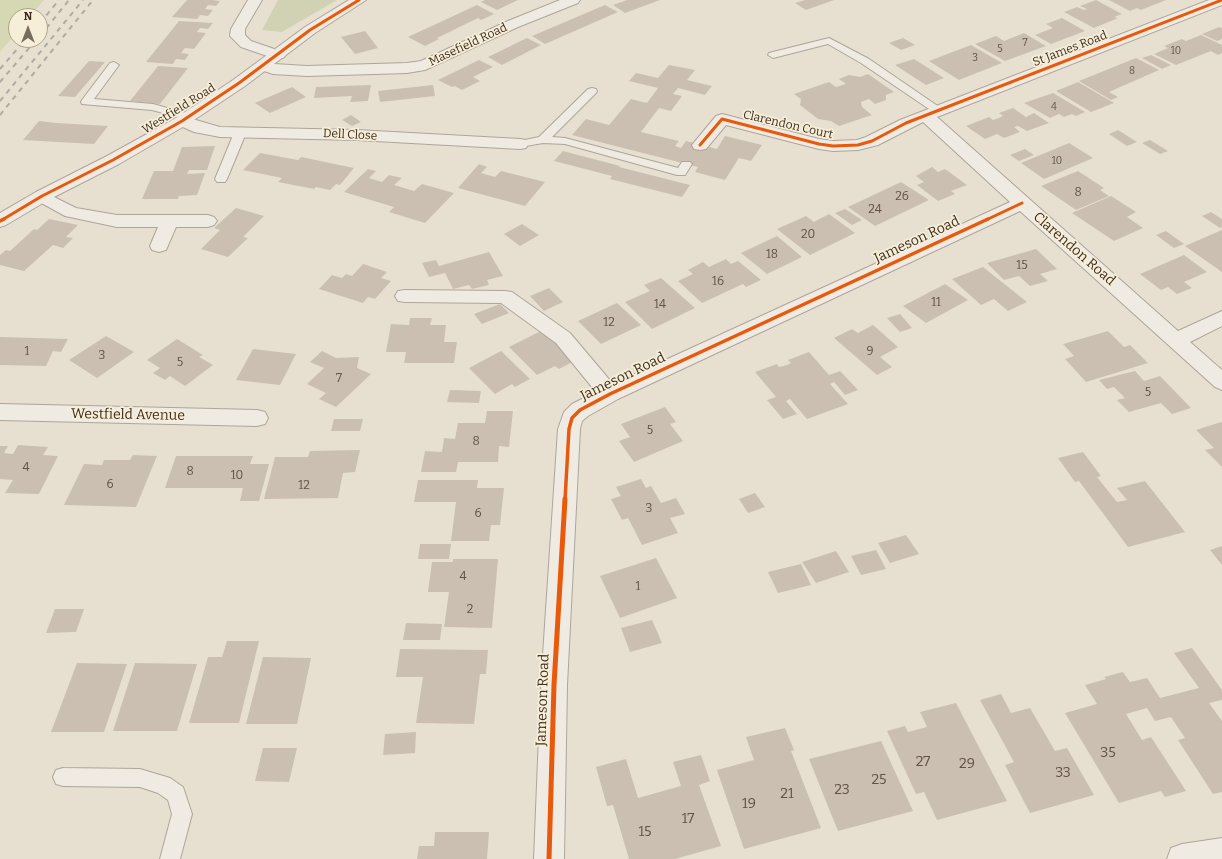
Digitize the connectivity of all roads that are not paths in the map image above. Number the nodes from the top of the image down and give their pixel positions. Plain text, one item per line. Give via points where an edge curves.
1 (255, 0) edge
2 (359, 0) edge
3 (573, 0) edge
4 (1222, 0) edge
5 (278, 55) junction
6 (773, 55) dead end
7 (114, 65) dead end
8 (263, 66) junction
9 (592, 91) dead end
10 (932, 114) junction
11 (185, 119) junction
12 (240, 133) junction
13 (543, 140) junction
14 (520, 144) joint
15 (700, 145) dead end
16 (686, 164) dead end
17 (221, 179) dead end
18 (42, 196) junction
19 (1022, 203) junction
20 (0, 221) edge
21 (169, 221) junction
22 (208, 221) dead end
23 (158, 246) dead end
24 (405, 296) dead end
25 (1222, 318) edge
26 (1176, 340) junction
27 (1222, 382) edge
28 (610, 394) junction
29 (0, 412) edge
30 (257, 418) dead end
31 (63, 777) dead end
32 (1222, 853) edge
33 (170, 859) edge
34 (549, 859) edge
35 (1182, 859) edge

1 - 5 street via 238,29 237,36 246,44
2 - 5 street, Westfield Road via 322,22
3 - 8 street, Masefield Road via 520,21 425,65 407,68 307,71
4 - 10 street, St James Road
5 - 8 street, Westfield Road
6 - 10 lane via 829,41 865,61
7 - 11 lane via 86,102 152,107
8 - 11 street, Westfield Road
9 - 13 lane
10 - 15 street, Clarendon Court via 906,122 872,141 858,145 833,146 722,119
10 - 19 street, Clarendon Road
11 - 12 street, Dell Close via 200,128
11 - 18 street, Westfield Road
12 - 14 street, Dell Close via 342,134
12 - 17 lane
13 - 14 lane
13 - 16 lane via 565,141 681,172
18 - 20 street, Westfield Road
18 - 21 street via 71,212 117,221
19 - 26 street, Clarendon Road
19 - 28 street, Jameson Road
21 - 22 street
21 - 23 street
24 - 28 street via 505,297 563,338
25 - 26 street
26 - 27 street, Clarendon Road
28 - 34 street, Jameson Road via 580,410 572,418 569,429 554,685
29 - 30 street, Westfield Avenue
31 - 33 lane via 140,778 163,785 176,794 182,814
32 - 35 street

